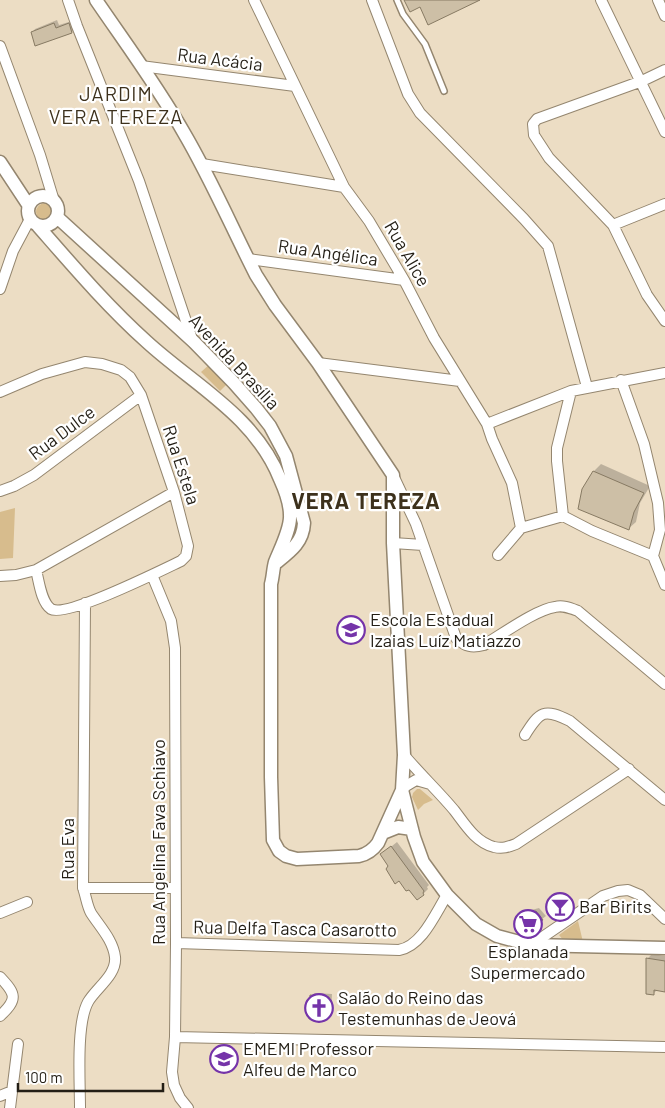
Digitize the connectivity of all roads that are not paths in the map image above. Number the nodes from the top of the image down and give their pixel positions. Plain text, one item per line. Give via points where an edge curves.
1 (68, 0) edge
2 (96, 0) edge
3 (254, 0) edge
4 (372, 0) edge
5 (397, 0) edge
6 (601, 0) edge
7 (658, 0) edge
8 (665, 16) edge
9 (0, 46) edge
10 (141, 66) junction
11 (665, 70) edge
12 (642, 81) junction
13 (295, 86) junction
14 (444, 90) dead end
15 (665, 132) edge
16 (0, 162) edge
17 (202, 164) junction
18 (344, 188) junction
19 (54, 201) junction
20 (665, 204) edge
21 (29, 206) junction
22 (57, 217) junction
23 (34, 222) junction
24 (612, 226) junction
25 (248, 259) junction
26 (404, 280) junction
27 (0, 289) edge
28 (665, 321) edge
29 (194, 342) junction
30 (318, 363) junction
31 (665, 373) edge
32 (621, 380) junction
33 (460, 381) junction
34 (587, 387) junction
35 (571, 391) junction
36 (0, 392) edge
37 (141, 395) junction
38 (488, 424) junction
39 (393, 475) junction
40 (0, 491) edge
41 (174, 492) junction
42 (296, 514) junction
43 (563, 516) junction
44 (521, 528) junction
45 (393, 543) junction
46 (423, 546) junction
47 (498, 555) dead end
48 (653, 556) junction
49 (36, 570) junction
50 (152, 575) junction
51 (0, 576) edge
52 (665, 585) edge
53 (85, 604) junction
54 (665, 684) edge
55 (525, 735) dead end
56 (404, 755) junction
57 (629, 769) junction
58 (430, 784) junction
59 (402, 790) junction
60 (665, 800) edge
61 (412, 829) junction
62 (383, 833) junction
63 (83, 888) junction
64 (175, 888) junction
65 (447, 895) junction
66 (27, 902) dead end
67 (0, 913) edge
68 (665, 918) edge
69 (176, 943) junction
70 (531, 945) junction
71 (664, 947) edge
72 (0, 977) edge
73 (0, 1016) edge
74 (175, 1037) junction
75 (18, 1044) dead end
76 (665, 1047) edge
77 (12, 1091) junction
78 (0, 1096) edge
79 (10, 1108) edge
80 (80, 1108) edge
81 (188, 1108) edge

1 - 29 street via 139,180
2 - 10 street
3 - 13 street, Rua Alice
4 - 34 street via 408,94 420,113 548,246
5 - 14 lane via 425,44
6 - 12 street
7 - 8 street
9 - 19 street
10 - 13 street, Rua Acácia
10 - 17 street
11 - 12 street
12 - 15 street
12 - 24 street via 533,124 534,135 549,158
13 - 18 street, Rua Alice
16 - 21 street
17 - 18 street
17 - 25 street
18 - 26 street, Rua Alice via 369,221
19 - 21 street via 40,196
19 - 22 street
20 - 24 street
21 - 23 street via 28,215
22 - 23 street via 47,226
22 - 29 street, Avenida Brasília
23 - 27 street via 13,251
23 - 42 street, Avenida Brasília via 147,343 214,395 248,428 276,469
24 - 28 street via 647,294
25 - 26 street, Rua Angélica
25 - 30 street via 275,305
26 - 33 street, Rua Alice
29 - 42 street, Avenida Brasília via 270,426 286,456
30 - 33 street
30 - 39 street
31 - 32 street
32 - 34 street
32 - 48 street via 644,444 658,503 660,530
33 - 38 street, Rua Alice
34 - 35 street
35 - 38 street
35 - 43 street via 557,448
36 - 37 street, Rua Estela via 42,374 85,362 121,370 130,377
37 - 40 street, Rua Dulce via 34,474
37 - 41 street, Rua Estela
38 - 44 street, Rua Alice via 512,483
39 - 45 street
39 - 46 street
41 - 49 street
41 - 50 street, Rua Estela via 188,546 186,556
42 - 62 street, Avenida Brasília via 274,564 271,584 273,840 279,851 297,859 359,856 373,850
43 - 44 street
43 - 48 street via 592,532
44 - 47 street
45 - 46 street
45 - 56 street
46 - 54 street via 456,638 464,645 484,645 543,610 566,606 578,611
48 - 52 street
49 - 51 street
49 - 53 street via 46,604 52,610
50 - 53 street
50 - 64 street, Rua Angelina Fava Schiavo via 171,621 175,648
53 - 63 street, Rua Eva
55 - 57 street via 536,718 556,714 570,721
56 - 58 street
56 - 59 street
57 - 58 street via 516,844 505,848 493,847 480,840
57 - 60 street
58 - 59 street via 416,780
59 - 61 street
59 - 62 street, Avenida Brasília
61 - 62 street via 398,827
61 - 65 street via 423,862
63 - 64 street
63 - 80 street, Rua Eva via 90,912 112,946 115,958 112,971 88,1001 83,1013 79,1059
64 - 69 street, Rua Angelina Fava Schiavo
65 - 69 street, Rua Delfa Tasca Casarotto via 418,940 399,950
65 - 70 street via 476,924 497,936
66 - 67 street
68 - 70 street via 640,896 628,890 618,891 603,896
69 - 74 street, Rua Angelina Fava Schiavo
70 - 71 street
72 - 73 street via 13,994 9,1008
74 - 76 street
74 - 81 street, Rua Angelina Fava Schiavo via 174,1085
75 - 77 street
77 - 78 street
77 - 79 street

